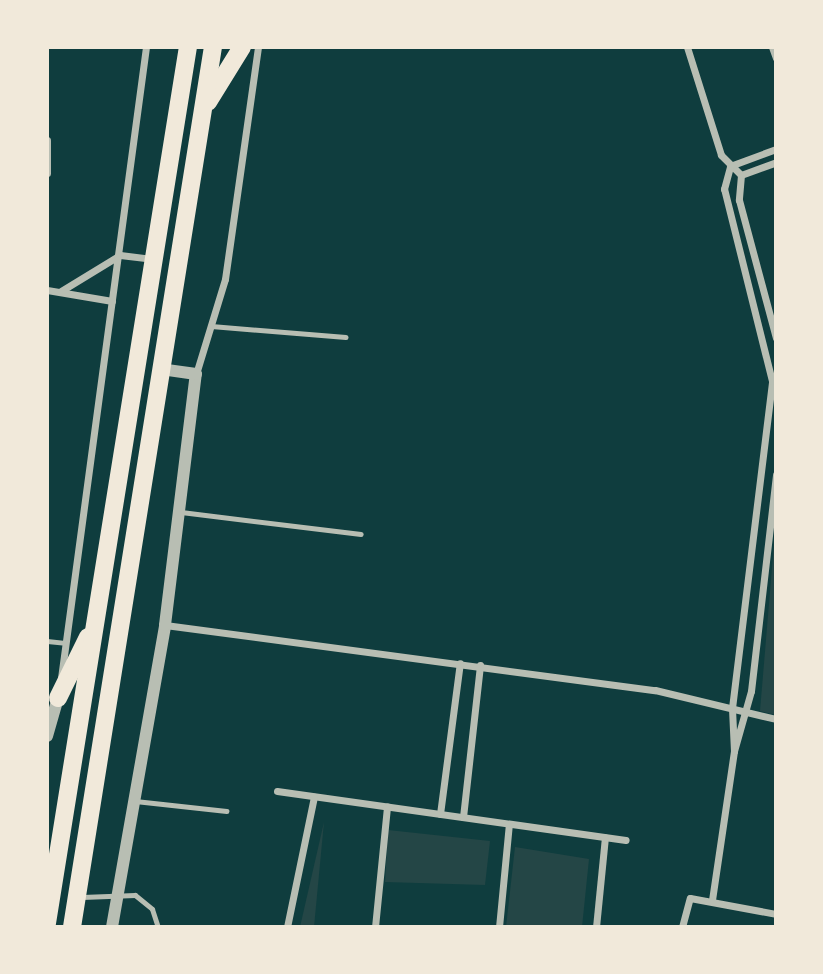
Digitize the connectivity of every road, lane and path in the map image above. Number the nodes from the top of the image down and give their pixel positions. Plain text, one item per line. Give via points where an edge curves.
1 (146, 47) edge
2 (188, 47) edge
3 (213, 47) edge
4 (242, 47) edge
5 (258, 47) edge
6 (687, 47) edge
7 (772, 47) edge
8 (776, 58) edge
9 (203, 111) junction
10 (47, 140) edge
11 (776, 149) edge
12 (776, 162) edge
13 (730, 166) junction
14 (47, 173) edge
15 (741, 175) junction
16 (120, 255) junction
17 (156, 260) junction
18 (47, 289) edge
19 (61, 291) junction
20 (113, 301) junction
21 (211, 326) junction
22 (346, 337) dead end
23 (776, 338) edge
24 (161, 369) junction
25 (195, 374) junction
26 (776, 474) edge
27 (178, 512) junction
28 (361, 534) dead end
29 (97, 618) junction
30 (165, 625) junction
31 (47, 641) edge
32 (65, 643) junction
33 (460, 663) junction
34 (480, 666) junction
35 (58, 698) junction
36 (732, 708) junction
37 (747, 713) junction
38 (776, 719) edge
39 (47, 737) edge
40 (734, 751) junction
41 (277, 791) dead end
42 (314, 796) junction
43 (135, 801) junction
44 (387, 807) junction
45 (226, 811) dead end
46 (440, 814) junction
47 (463, 817) junction
48 (509, 824) junction
49 (604, 837) junction
50 (626, 840) dead end
51 (119, 894) junction
52 (78, 897) junction
53 (712, 900) junction
54 (776, 914) edge
55 (47, 923) edge
56 (72, 927) edge
57 (112, 927) edge
58 (158, 927) edge
59 (287, 927) edge
60 (375, 927) edge
61 (499, 927) edge
62 (596, 927) edge
63 (682, 927) edge

1 - 16 street
2 - 17 main road
3 - 9 main road
4 - 9 main road
5 - 21 street via 241,190 225,279
6 - 13 street via 721,155
7 - 8 street
9 - 24 main road
10 - 14 street
11 - 13 street
12 - 15 street
13 - 15 street
13 - 36 street via 724,179 725,199 772,381
15 - 23 street via 739,200
16 - 17 street
16 - 19 street
16 - 20 street
17 - 29 main road
18 - 19 street
19 - 20 street
20 - 32 street
21 - 22 lane
21 - 25 street
24 - 25 street
24 - 52 main road
25 - 27 street
26 - 37 street
27 - 28 lane
27 - 30 street
29 - 35 main road
29 - 55 main road
30 - 33 street
30 - 43 street
31 - 32 lane
32 - 35 street
33 - 34 street
33 - 46 street
34 - 36 street via 655,690
34 - 47 street
35 - 39 street
36 - 37 street
36 - 40 street
37 - 38 street
37 - 40 street
40 - 53 street
41 - 42 street
42 - 44 street
42 - 59 street
43 - 45 lane
43 - 51 street
44 - 46 street
44 - 60 street
46 - 47 street
47 - 48 street
48 - 49 street
48 - 61 street
49 - 50 street
49 - 62 street
51 - 52 lane
51 - 57 street
51 - 58 lane via 145,900
52 - 56 main road
53 - 54 street
53 - 63 street via 695,897 686,902

